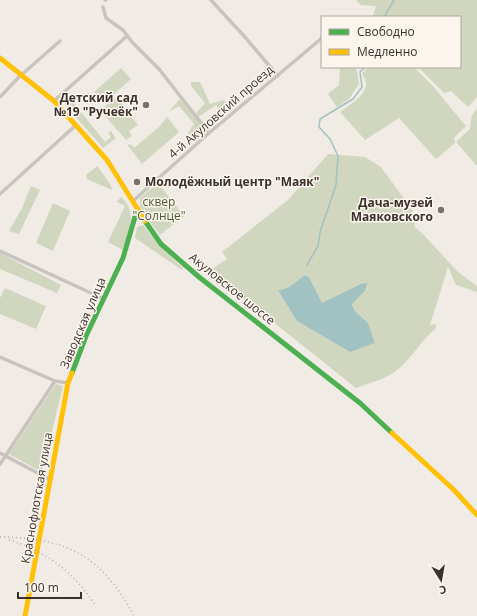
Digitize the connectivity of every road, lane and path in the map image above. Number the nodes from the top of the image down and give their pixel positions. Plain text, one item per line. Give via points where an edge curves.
1 (210, 0) edge
2 (103, 8) dead end
3 (127, 36) junction
4 (321, 39) edge
5 (60, 41) dead end
6 (0, 58) edge
7 (23, 74) junction
8 (278, 76) junction
9 (0, 97) edge
10 (54, 101) junction
11 (76, 125) junction
12 (209, 133) junction
13 (0, 194) edge
14 (133, 201) junction
15 (137, 210) junction
16 (0, 251) edge
17 (104, 299) junction
18 (0, 357) edge
19 (55, 381) junction
20 (68, 384) junction
21 (0, 453) edge
22 (5, 455) junction
23 (0, 464) edge
24 (49, 479) junction
25 (477, 515) edge
26 (25, 616) edge

1 - 8 street via 240,30
2 - 3 street via 106,18
3 - 10 street
3 - 12 street via 158,69
4 - 8 street, 4-й Акуловский проезд
5 - 7 street
6 - 7 street, Акуловское шоссе
7 - 9 street
7 - 10 street, Акуловское шоссе
8 - 12 street, 4-й Акуловский проезд
10 - 11 street, Акуловское шоссе
11 - 13 street
11 - 14 street, Акуловское шоссе via 107,160
12 - 14 street, 4-й Акуловский проезд
14 - 15 street, Акуловское шоссе
15 - 17 street, Заводская улица via 123,258
15 - 25 street, Акуловское шоссе via 161,244 199,277 360,403 454,490
16 - 17 street
17 - 20 street, Заводская улица via 86,336
18 - 19 street
19 - 20 street, Заводская улица
19 - 22 street, Заводская улица
20 - 24 street, Краснофлотская улица
21 - 22 street
22 - 23 street, Заводская улица
22 - 24 street
24 - 26 street, Краснофлотская улица

